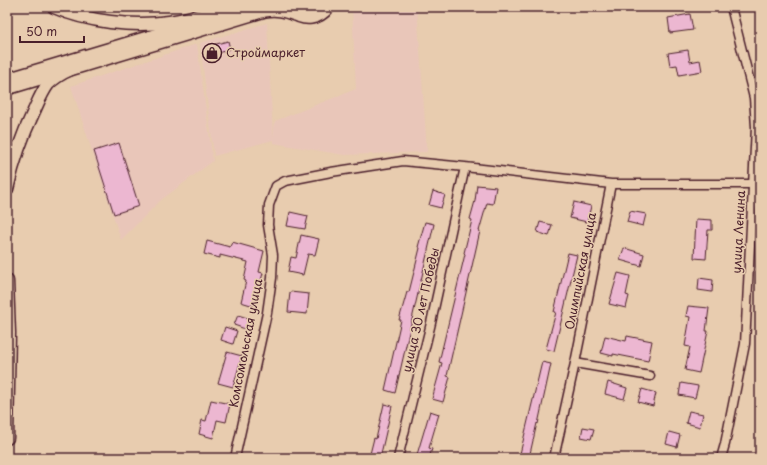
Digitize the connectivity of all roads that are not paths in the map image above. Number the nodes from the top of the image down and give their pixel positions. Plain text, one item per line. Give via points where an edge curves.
1 (54, 7) edge
2 (248, 7) edge
3 (286, 7) edge
4 (329, 7) edge
5 (731, 7) edge
6 (236, 11) junction
7 (295, 16) junction
8 (71, 69) junction
9 (7, 79) edge
10 (21, 80) junction
11 (7, 89) edge
12 (758, 116) edge
13 (465, 166) junction
14 (611, 184) junction
15 (753, 184) junction
16 (7, 189) edge
17 (7, 281) edge
18 (575, 363) junction
19 (650, 376) dead end
20 (7, 438) edge
21 (235, 458) edge
22 (398, 458) edge
23 (554, 458) edge
24 (721, 458) edge

1 - 6 highway via 92,19 149,23 170,22 226,10
2 - 6 main road
3 - 7 main road
4 - 7 main road via 322,14 312,18
5 - 12 street, улица Ленина
6 - 10 main road
7 - 8 main road via 282,10 265,11
8 - 10 main road
8 - 16 highway via 56,77 39,100 25,131
9 - 10 main road
10 - 11 main road
12 - 15 street, улица Ленина
13 - 14 street
13 - 21 street, Комсомольская улица via 403,161 330,172 285,181 276,186 269,205 268,225 273,255 268,306
13 - 22 street, улица 30 лет Победы
14 - 15 street
14 - 18 street, Олимпийская улица
15 - 24 street, улица Ленина via 745,344
17 - 20 highway
18 - 19 street
18 - 23 street, Олимпийская улица

